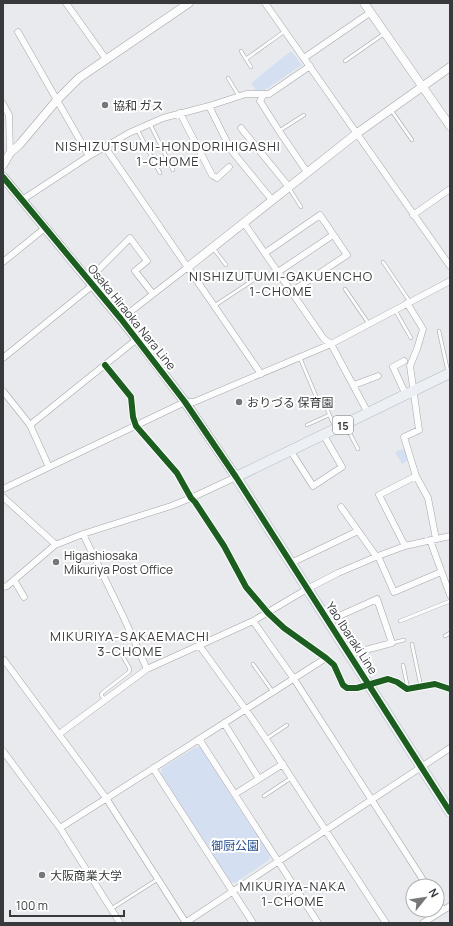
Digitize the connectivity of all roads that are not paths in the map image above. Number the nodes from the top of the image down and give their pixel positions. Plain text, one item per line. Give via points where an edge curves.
1 (66, 3) edge
2 (265, 3) edge
3 (364, 3) edge
4 (185, 4) edge
5 (371, 12) junction
6 (18, 32) dead end
7 (285, 32) junction
8 (385, 33) junction
9 (240, 51) dead end
10 (304, 58) junction
11 (106, 59) junction
12 (246, 59) junction
13 (345, 60) dead end
14 (310, 66) junction
15 (251, 67) dead end
16 (450, 67) edge
17 (228, 78) dead end
18 (422, 86) junction
19 (264, 94) junction
20 (239, 96) junction
21 (57, 100) junction
22 (3, 104) edge
23 (209, 106) junction
24 (391, 109) junction
25 (180, 113) junction
26 (304, 115) dead end
27 (447, 115) edge
28 (150, 124) junction
29 (450, 126) edge
30 (241, 128) dead end
31 (137, 129) junction
32 (279, 131) junction
33 (356, 134) junction
34 (412, 140) dead end
35 (105, 147) junction
36 (10, 153) junction
37 (89, 156) junction
38 (3, 165) edge
39 (229, 168) dead end
40 (173, 170) dead end
41 (307, 172) junction
42 (160, 173) dead end
43 (3, 177) edge
44 (289, 187) junction
45 (450, 189) edge
46 (22, 200) junction
47 (272, 200) junction
48 (301, 207) dead end
49 (413, 215) junction
50 (244, 223) junction
51 (45, 228) junction
52 (333, 235) junction
53 (213, 248) junction
54 (265, 253) junction
55 (3, 262) edge
56 (383, 262) dead end
57 (226, 265) dead end
58 (450, 266) edge
59 (188, 267) junction
60 (278, 272) junction
61 (256, 279) dead end
62 (450, 281) edge
63 (91, 282) junction
64 (346, 289) dead end
65 (291, 292) junction
66 (153, 294) junction
67 (408, 302) junction
68 (214, 306) junction
69 (394, 310) junction
70 (121, 319) junction
71 (369, 324) junction
72 (439, 331) dead end
73 (411, 338) dead end
74 (137, 339) junction
75 (331, 344) junction
76 (3, 358) edge
77 (300, 358) junction
78 (404, 360) dead end
79 (104, 366) junction
80 (261, 374) junction
81 (449, 374) edge
82 (378, 376) dead end
83 (354, 386) junction
84 (3, 392) edge
85 (410, 393) junction
86 (318, 401) dead end
87 (185, 402) junction
88 (327, 409) dead end
89 (368, 413) junction
90 (329, 415) junction
91 (30, 425) junction
92 (307, 425) dead end
93 (136, 426) junction
94 (340, 426) junction
95 (323, 434) junction
96 (358, 449) dead end
97 (290, 450) junction
98 (49, 467) junction
99 (416, 476) junction
100 (236, 477) junction
101 (3, 489) edge
102 (3, 498) edge
103 (191, 498) junction
104 (341, 507) dead end
105 (358, 531) junction
106 (83, 534) junction
107 (450, 536) edge
108 (433, 539) junction
109 (55, 545) junction
110 (404, 546) junction
111 (377, 556) junction
112 (291, 564) junction
113 (441, 572) junction
114 (14, 580) junction
115 (3, 586) edge
116 (306, 589) junction
117 (449, 592) edge
118 (24, 597) dead end
119 (450, 601) edge
120 (268, 613) junction
121 (253, 621) junction
122 (328, 621) junction
123 (400, 621) dead end
124 (450, 633) edge
125 (445, 636) dead end
126 (404, 640) dead end
127 (392, 643) junction
128 (412, 644) dead end
129 (199, 645) junction
130 (350, 654) junction
131 (122, 655) dead end
132 (326, 658) junction
133 (3, 661) edge
134 (253, 664) dead end
135 (403, 665) dead end
136 (147, 669) junction
137 (294, 679) junction
138 (370, 685) junction
139 (421, 687) junction
140 (408, 688) junction
141 (450, 689) edge
142 (273, 692) junction
143 (105, 700) junction
144 (246, 710) junction
145 (224, 723) junction
146 (287, 725) dead end
147 (59, 734) junction
148 (199, 739) junction
149 (266, 739) junction
150 (450, 748) edge
151 (3, 751) edge
152 (283, 764) junction
153 (421, 767) junction
154 (153, 768) junction
155 (292, 777) junction
156 (259, 779) junction
157 (234, 794) junction
158 (264, 796) dead end
159 (106, 798) junction
160 (371, 800) junction
161 (450, 812) edge
162 (60, 828) junction
163 (325, 830) junction
164 (278, 861) junction
165 (422, 878) edge
166 (158, 879) junction
167 (232, 891) junction
168 (298, 892) junction
169 (276, 906) dead end
170 (111, 909) junction
171 (120, 923) edge
172 (186, 923) edge
173 (253, 923) edge
174 (318, 923) edge
175 (386, 923) edge

1 - 11 street
2 - 7 street
3 - 5 street
4 - 11 street
5 - 8 street
5 - 10 street
6 - 21 street
7 - 10 street
7 - 12 lane
8 - 13 lane
8 - 18 street
9 - 12 lane
10 - 14 street
11 - 21 street via 79,78
12 - 15 lane
14 - 19 street via 269,94
14 - 33 street
16 - 18 street
17 - 20 lane
18 - 24 street
18 - 27 street
19 - 20 street
19 - 32 street via 260,101
20 - 23 street
21 - 36 street
21 - 37 street
22 - 36 street via 10,115
23 - 25 street
23 - 47 street via 231,150
24 - 33 street
24 - 34 lane
25 - 28 street
25 - 39 street via 212,175 217,178
26 - 32 lane
27 - 29 street
28 - 31 street
28 - 40 lane
30 - 44 street
31 - 35 street
31 - 42 lane
32 - 41 street
33 - 41 street
33 - 49 street
35 - 37 street
35 - 59 street
36 - 38 street
37 - 46 street
41 - 44 street
43 - 46 main road, Osaka Hiraoka Nara Line
44 - 47 street
44 - 48 lane
45 - 49 street
46 - 51 main road, Osaka Hiraoka Nara Line
47 - 50 street
49 - 58 street
50 - 53 street
50 - 54 street
51 - 55 street
51 - 63 main road, Osaka Hiraoka Nara Line
52 - 54 street via 320,215
52 - 60 street
52 - 65 street via 347,255
53 - 57 lane
53 - 59 street
54 - 60 street
56 - 67 lane
59 - 66 street
59 - 68 street
60 - 65 street
61 - 68 lane
62 - 67 street
63 - 66 street via 130,238 147,261 135,271
63 - 70 main road, Osaka Hiraoka Nara Line
63 - 76 street
64 - 71 lane
65 - 75 street via 324,339
66 - 70 street
67 - 69 street
67 - 85 street via 424,329 410,366
68 - 80 street
69 - 71 street
69 - 73 lane
70 - 74 main road, Osaka Hiraoka Nara Line
71 - 75 street
72 - 81 lane
74 - 79 street
74 - 87 main road, Osaka Hiraoka Nara Line
75 - 77 street
75 - 83 street
77 - 80 street
77 - 86 lane
78 - 85 street via 393,367
79 - 91 street
79 - 93 street via 131,397
80 - 87 street via 194,402
81 - 85 main road, 15
82 - 83 street
83 - 89 street
84 - 91 street
85 - 89 main road, 15
85 - 99 street via 419,430 404,437
87 - 93 street
87 - 100 main road, Osaka Hiraoka Nara Line
88 - 90 lane
89 - 94 main road, 15
90 - 92 lane
90 - 94 lane
91 - 98 street
93 - 98 street
93 - 103 street via 176,473
94 - 95 main road, 15
94 - 96 lane
95 - 97 main road, 15
95 - 97 street via 342,467 313,486
97 - 100 main road, 15
98 - 101 street
99 - 108 street via 428,498
99 - 110 street via 380,495
100 - 103 street
100 - 112 main road, Yao Ibaraki Line
102 - 109 street
103 - 106 street
103 - 120 street via 224,546 246,587
104 - 105 street
105 - 111 street
105 - 112 street
106 - 109 street
106 - 136 street
107 - 108 street
108 - 110 street
108 - 113 street
109 - 114 street
110 - 111 street
111 - 113 street via 394,592
111 - 116 street
112 - 116 main road, Yao Ibaraki Line
113 - 117 street
114 - 115 street
114 - 118 street
116 - 120 street
116 - 122 main road, Yao Ibaraki Line
119 - 123 lane
120 - 121 street
120 - 132 street via 284,628
121 - 129 street
121 - 137 street
122 - 127 street via 377,599
122 - 130 main road, Yao Ibaraki Line
124 - 125 lane
126 - 127 lane
127 - 130 street
128 - 139 lane
129 - 136 street
129 - 144 street
130 - 138 main road, Yao Ibaraki Line
131 - 143 lane via 130,669 128,674 106,690 102,695
132 - 137 street
132 - 138 street via 334,665 343,685 347,688
133 - 147 street
134 - 142 lane
135 - 140 lane
136 - 143 street
137 - 142 street
137 - 160 street
138 - 140 street via 388,679
138 - 153 main road, Yao Ibaraki Line
139 - 140 street
139 - 141 street via 435,684
142 - 144 street
143 - 147 street
144 - 145 street
144 - 149 street
145 - 148 street
145 - 156 street
146 - 149 lane
147 - 159 street
148 - 154 street
148 - 157 street
149 - 152 street
150 - 153 street
151 - 162 street
152 - 155 street
152 - 156 street
153 - 160 street
153 - 161 main road, Yao Ibaraki Line
154 - 159 street
154 - 167 street
155 - 158 lane
155 - 163 street
156 - 157 street
157 - 164 street
159 - 162 street
159 - 166 street
160 - 163 street
160 - 165 street
162 - 170 street
163 - 164 street
163 - 175 street
164 - 167 street
164 - 168 street
166 - 170 lane
166 - 172 street
167 - 172 street
167 - 173 street
168 - 169 lane
168 - 174 street
170 - 171 street

